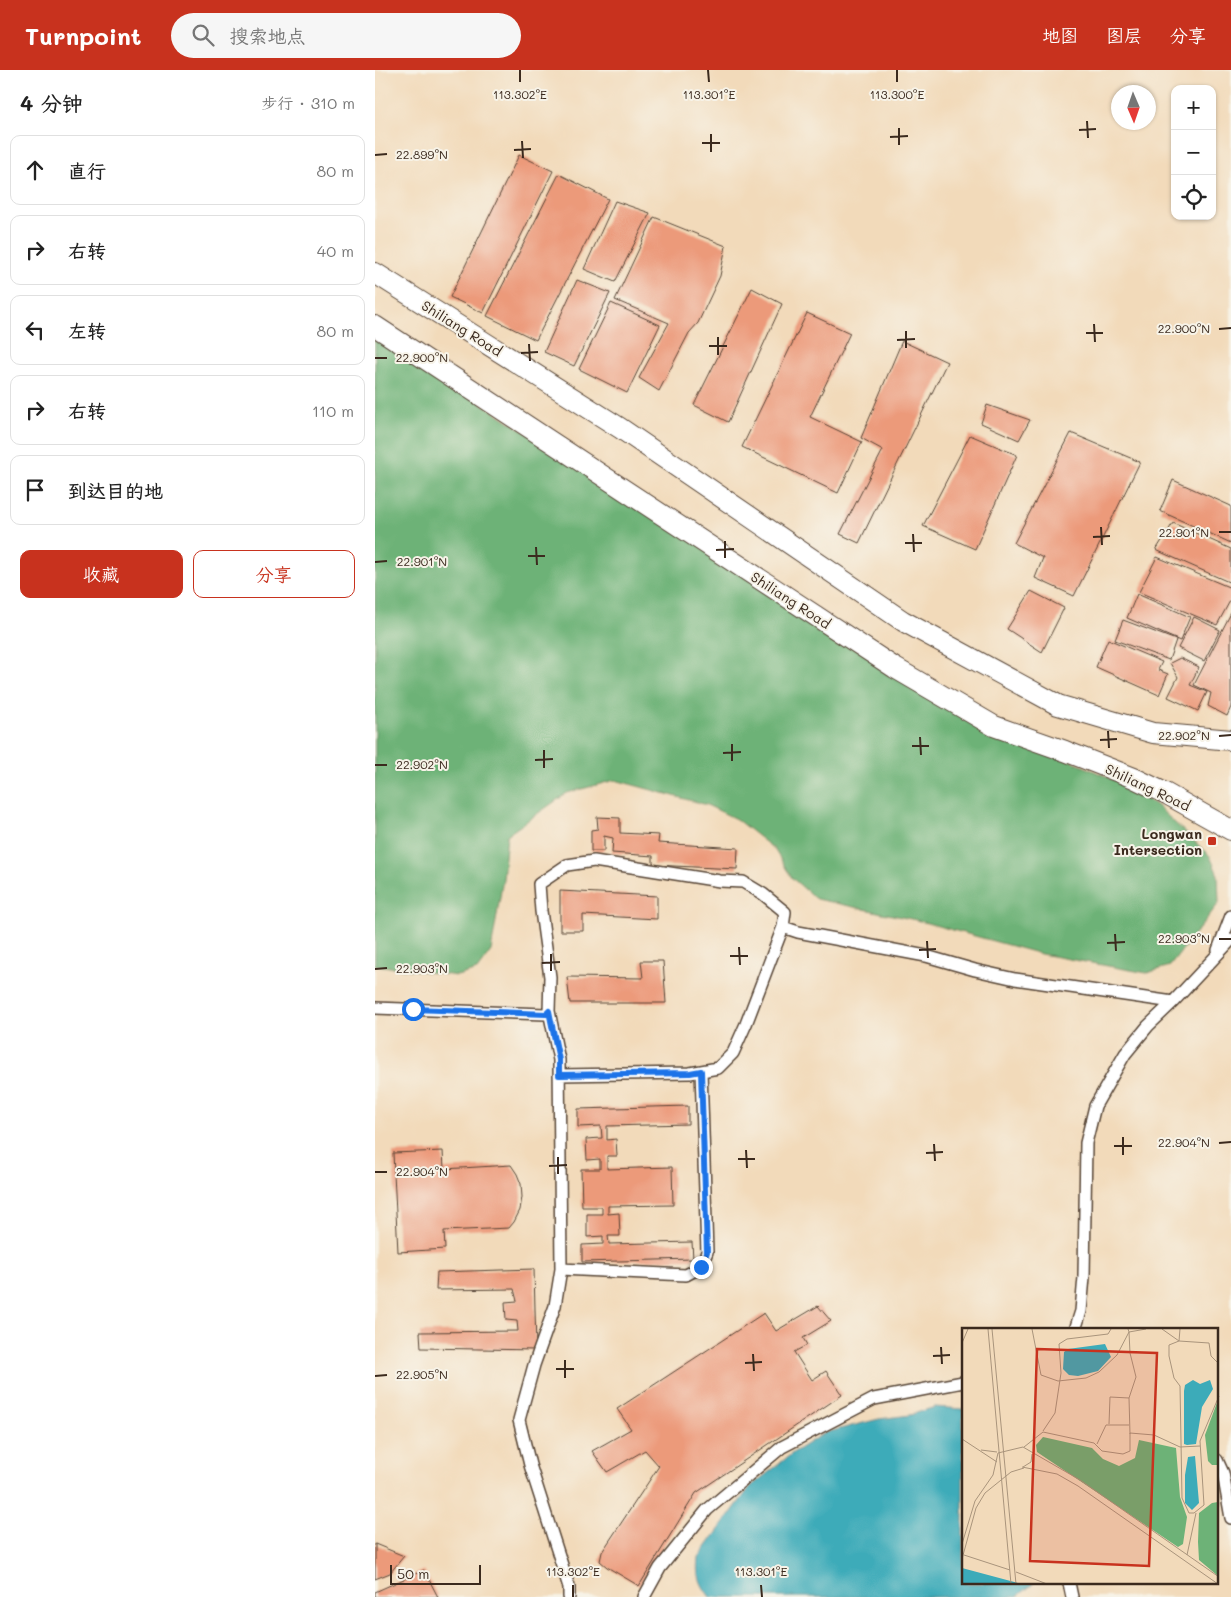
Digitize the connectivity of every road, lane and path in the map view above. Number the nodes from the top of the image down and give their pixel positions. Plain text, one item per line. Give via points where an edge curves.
1 (375, 272) edge
2 (375, 326) edge
3 (1231, 740) edge
4 (1231, 830) edge
5 (1231, 916) edge
6 (783, 927) junction
7 (1231, 940) edge
8 (1215, 956) junction
9 (1173, 1002) junction
10 (375, 1008) edge
11 (549, 1011) junction
12 (701, 1071) junction
13 (559, 1075) junction
14 (561, 1269) junction
15 (1076, 1328) edge
16 (962, 1382) edge
17 (1219, 1464) edge
18 (1231, 1518) edge
19 (1069, 1584) edge
20 (569, 1597) edge
21 (644, 1597) edge
22 (1071, 1597) edge

1 - 3 highway, Shiliang Road via 620,428 903,622 1059,705 1153,733
2 - 4 highway, Shiliang Road via 895,668 994,726 1134,778
5 - 8 street
6 - 9 street via 926,956 1015,979
6 - 11 street via 785,912 743,882 720,882 594,861 567,865 539,884 549,976
6 - 12 street via 733,1053 718,1068
7 - 8 street
8 - 9 street
9 - 15 street via 1147,1026 1125,1054 1095,1106 1086,1142 1084,1277 1081,1311
10 - 11 street via 546,1014
11 - 13 street
12 - 13 street
12 - 14 street via 707,1252 701,1267 686,1275
13 - 14 street
14 - 20 street via 555,1306 519,1420 569,1587
16 - 21 street via 874,1399 782,1447 707,1510 660,1568
17 - 18 street
19 - 22 street

